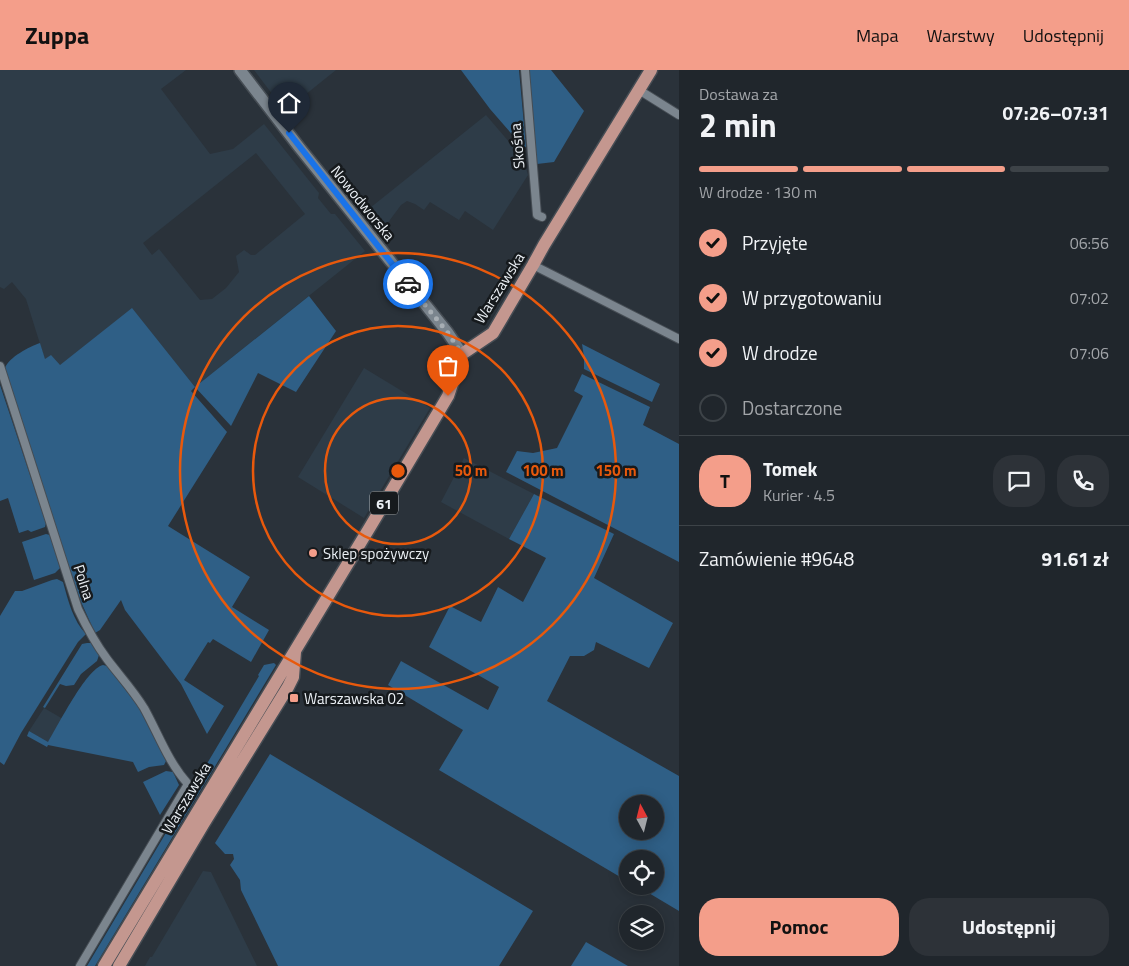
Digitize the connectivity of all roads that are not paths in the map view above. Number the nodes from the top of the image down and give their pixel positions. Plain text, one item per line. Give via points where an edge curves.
1 (240, 70) edge
2 (525, 70) edge
3 (651, 70) edge
4 (639, 90) junction
5 (679, 115) edge
6 (542, 217) dead end
7 (533, 265) junction
8 (679, 339) edge
9 (462, 354) junction
10 (0, 366) edge
11 (296, 648) junction
12 (80, 966) edge
13 (104, 966) edge
14 (119, 966) edge

1 - 9 main road, Nowodworska
2 - 6 street, Skośna via 537,214
3 - 4 main road, Warszawska
4 - 5 street
4 - 7 main road, Warszawska
7 - 8 street
7 - 9 main road, Warszawska via 493,333
9 - 11 main road, Warszawska / 61 via 448,396
10 - 12 street, Polna via 81,616 98,646 143,707 178,772 188,784
11 - 13 main road, Warszawska / 61
11 - 14 main road, Warszawska / 61 via 293,677 288,687

